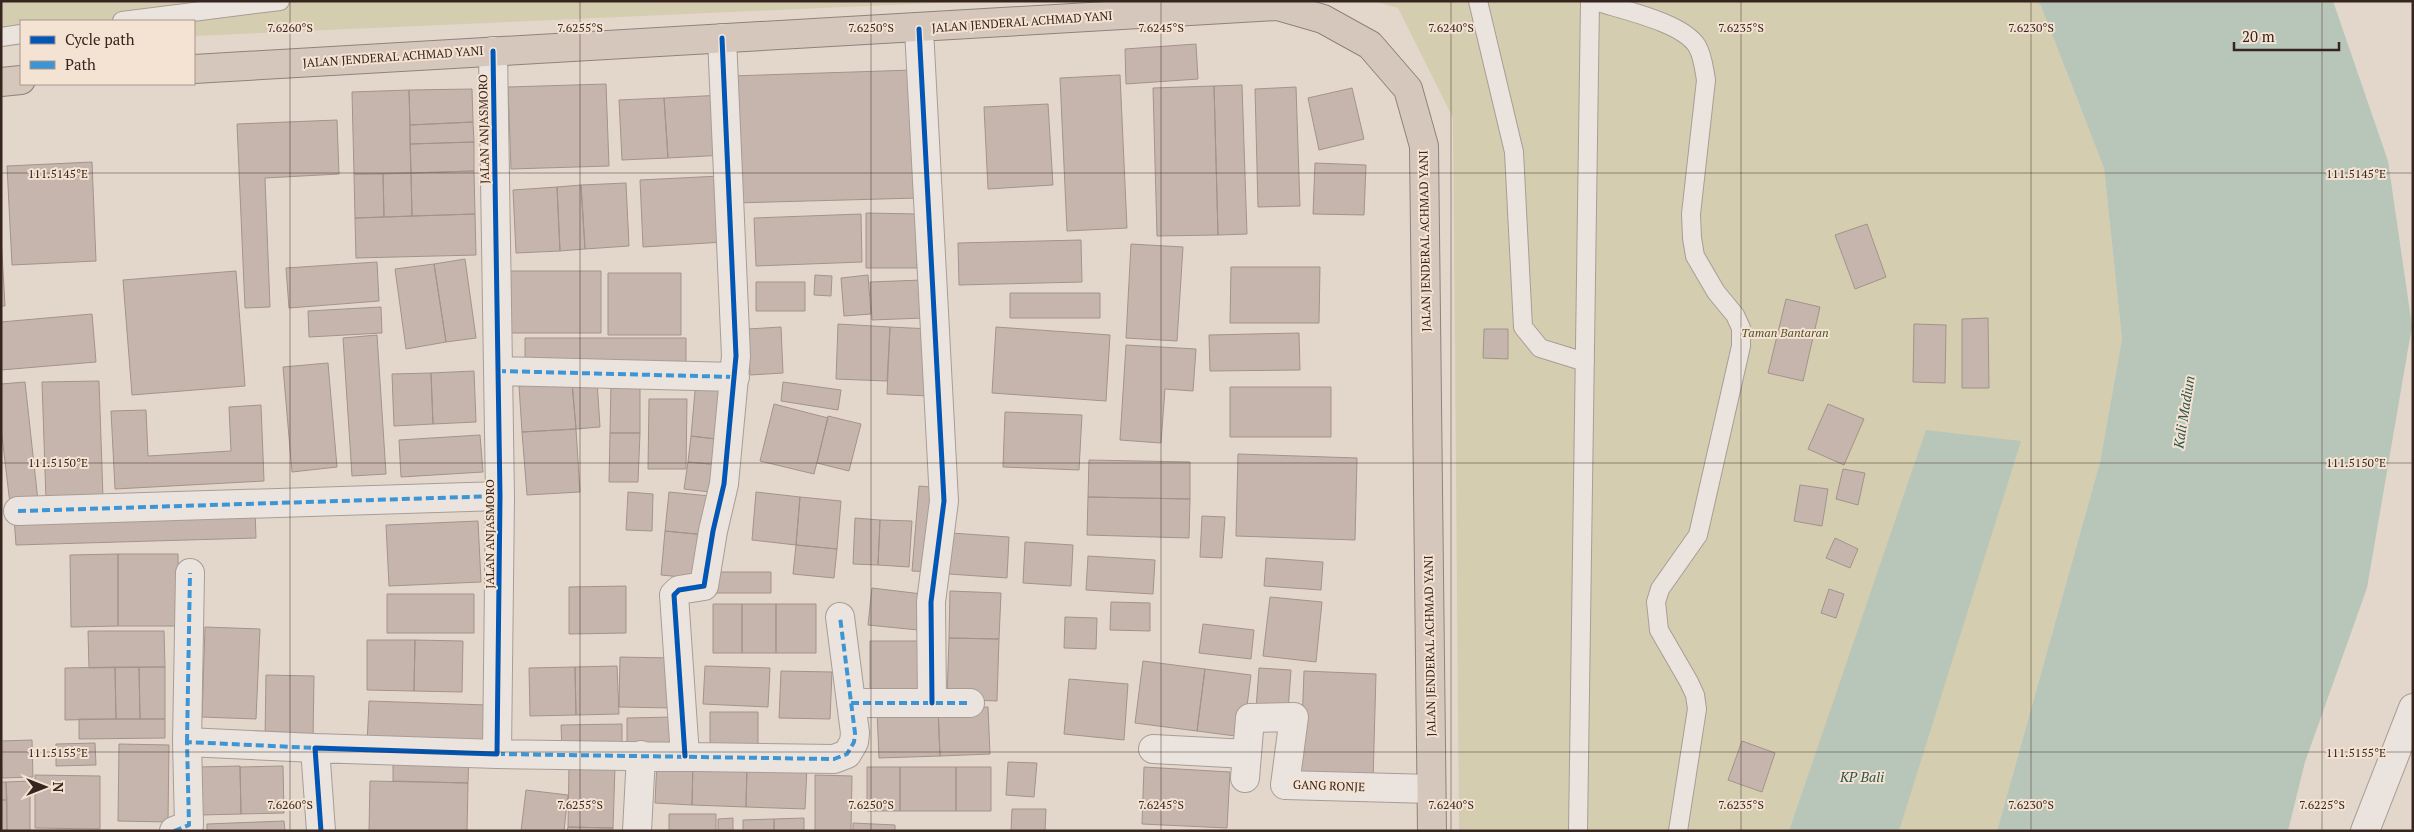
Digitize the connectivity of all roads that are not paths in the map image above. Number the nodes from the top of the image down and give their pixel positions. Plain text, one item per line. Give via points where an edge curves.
1 (280, 1) edge
2 (1478, 1) edge
3 (1590, 1) edge
4 (1595, 1) edge
5 (1289, 4) edge
6 (130, 20) edge
7 (919, 28) junction
8 (20, 34) edge
9 (1, 37) edge
10 (722, 38) junction
11 (493, 50) junction
12 (195, 69) edge
13 (20, 80) edge
14 (1, 82) edge
15 (1585, 362) junction
16 (498, 371) junction
17 (735, 377) junction
18 (500, 496) junction
19 (18, 512) dead end
20 (190, 573) dead end
21 (840, 618) dead end
22 (851, 703) junction
23 (932, 703) junction
24 (970, 703) dead end
25 (2413, 708) edge
26 (187, 742) junction
27 (315, 748) junction
28 (1153, 750) dead end
29 (497, 754) junction
30 (641, 755) junction
31 (685, 756) junction
32 (1431, 790) junction
33 (174, 831) edge
34 (321, 831) edge
35 (636, 831) edge
36 (1432, 831) edge
37 (1578, 831) edge
38 (1678, 831) edge
39 (2365, 831) edge

1 - 6 lane
2 - 15 lane via 1514,152 1524,327 1540,348
3 - 15 lane
4 - 38 lane via 1676,28 1698,46 1706,80 1691,214 1692,238 1695,256 1716,292 1735,315 1740,328 1741,346 1698,535 1660,588 1656,602 1659,630 1689,682 1697,709
5 - 7 highway, JALAN JENDERAL ACHMAD YANI
5 - 32 highway, JALAN JENDERAL ACHMAD YANI via 1370,45 1408,89 1424,146
7 - 10 highway, JALAN JENDERAL ACHMAD YANI
7 - 23 street via 944,501 931,602
8 - 9 lane
10 - 11 highway, JALAN JENDERAL ACHMAD YANI
10 - 17 street
11 - 12 highway, JALAN JENDERAL ACHMAD YANI
11 - 16 street, JALAN ANJASMORO
13 - 14 highway
15 - 37 lane
16 - 17 street
16 - 18 street, JALAN ANJASMORO
17 - 31 street via 724,484 704,586 679,590 674,596
18 - 19 street
18 - 29 street, JALAN ANJASMORO
20 - 26 street
21 - 22 street
22 - 23 street
22 - 31 street via 854,742 847,754 834,759
23 - 24 street
25 - 39 street
26 - 27 street
26 - 33 street via 188,825
27 - 29 street
27 - 34 street
28 - 32 street, GANG RONJE via 1246,766 1250,718 1294,717 1285,785
29 - 30 street
30 - 31 street
30 - 35 street
32 - 36 highway, JALAN JENDERAL ACHMAD YANI

